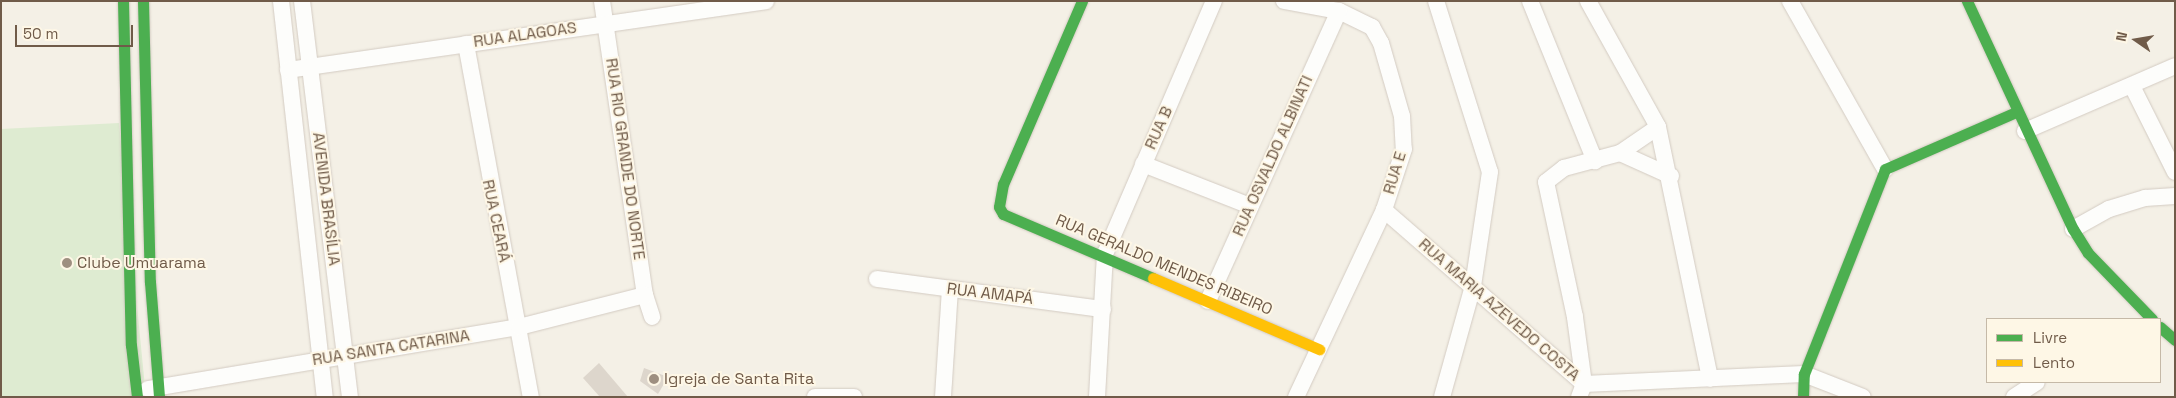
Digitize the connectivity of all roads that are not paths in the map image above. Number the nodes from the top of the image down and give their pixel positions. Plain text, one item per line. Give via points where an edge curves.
1 (123, 1) edge
2 (143, 1) edge
3 (281, 1) edge
4 (302, 1) edge
5 (602, 1) edge
6 (1082, 1) edge
7 (1214, 1) edge
8 (1284, 1) edge
9 (1436, 1) edge
10 (1530, 1) edge
11 (1588, 1) edge
12 (1790, 1) edge
13 (1967, 1) edge
14 (764, 2) edge
15 (1339, 11) junction
16 (605, 24) junction
17 (466, 44) junction
18 (2175, 66) edge
19 (310, 67) junction
20 (288, 70) junction
21 (2132, 86) junction
22 (2016, 112) junction
23 (1658, 127) junction
24 (2025, 131) junction
25 (1620, 153) junction
26 (1595, 161) junction
27 (1143, 164) junction
28 (1885, 169) junction
29 (2175, 172) edge
30 (1671, 176) junction
31 (2175, 196) edge
32 (1250, 206) junction
33 (1384, 210) junction
34 (2073, 228) junction
35 (1105, 254) junction
36 (876, 279) dead end
37 (1473, 286) junction
38 (950, 289) junction
39 (645, 295) junction
40 (1208, 301) junction
41 (1103, 309) junction
42 (652, 317) dead end
43 (2151, 318) edge
44 (519, 327) junction
45 (2161, 327) edge
46 (2175, 340) edge
47 (1319, 348) junction
48 (345, 355) junction
49 (320, 360) junction
50 (1804, 374) junction
51 (1710, 379) junction
52 (2035, 383) edge
53 (1582, 390) edge
54 (157, 392) edge
55 (136, 394) edge
56 (324, 397) edge
57 (350, 397) edge
58 (531, 397) edge
59 (815, 397) edge
60 (854, 397) edge
61 (943, 397) edge
62 (1097, 397) edge
63 (1296, 397) edge
64 (1442, 397) edge
65 (1803, 397) edge
66 (1863, 397) edge
67 (2014, 397) edge

1 - 55 street via 131,345
2 - 54 street
3 - 20 street, AVENIDA BRASÍLIA
4 - 19 street, AVENIDA BRASÍLIA
5 - 16 street, RUA RIO GRANDE DO NORTE
6 - 35 street, RUA GERALDO MENDES RIBEIRO via 1003,184 998,207 1011,219
7 - 27 street, RUA B
8 - 15 street, RUA E
9 - 37 street via 1490,172
10 - 26 street
11 - 23 street
12 - 28 street
13 - 22 street
14 - 16 street, RUA ALAGOAS
15 - 32 street, RUA OSVALDO ALBINATI
15 - 33 street, RUA E via 1372,27 1381,43 1402,116 1404,149
16 - 17 street, RUA ALAGOAS
16 - 39 street, RUA RIO GRANDE DO NORTE
17 - 19 street, RUA ALAGOAS
17 - 44 street, RUA CEARÁ via 495,220
18 - 21 street
19 - 20 street, RUA ALAGOAS
19 - 48 street, AVENIDA BRASÍLIA
20 - 49 street, AVENIDA BRASÍLIA
21 - 24 street
21 - 29 street
22 - 24 street
22 - 28 street
23 - 25 street
23 - 30 street
24 - 34 street
25 - 26 street
25 - 30 street
26 - 53 street via 1564,168 1546,182 1575,317
27 - 32 street
27 - 35 street, RUA B
28 - 50 street
30 - 51 street
31 - 34 street via 2144,198 2109,209
32 - 40 street, RUA OSVALDO ALBINATI
33 - 37 street, RUA MARIA AZEVEDO COSTA
33 - 47 street, RUA E
34 - 43 street via 2088,253
35 - 40 street, RUA GERALDO MENDES RIBEIRO
35 - 41 street
36 - 38 street, RUA AMAPÁ
37 - 53 street, RUA MARIA AZEVEDO COSTA
37 - 64 street
38 - 41 street, RUA AMAPÁ
38 - 61 street
39 - 42 street, RUA RIO GRANDE DO NORTE
39 - 44 street, RUA SANTA CATARINA
40 - 47 street, RUA GERALDO MENDES RIBEIRO
41 - 62 street
44 - 48 street, RUA SANTA CATARINA
44 - 58 street, RUA CEARÁ
45 - 46 street
47 - 63 street, RUA E
48 - 49 street, RUA SANTA CATARINA
48 - 57 street, AVENIDA BRASÍLIA
49 - 54 street, RUA SANTA CATARINA
49 - 56 street, AVENIDA BRASÍLIA
50 - 51 street, RUA MARIA AZEVEDO COSTA via 1763,373
50 - 65 street
50 - 66 street, RUA MARIA AZEVEDO COSTA
51 - 53 street, RUA MARIA AZEVEDO COSTA
52 - 67 street
54 - 55 street, RUA SANTA CATARINA
59 - 60 street

